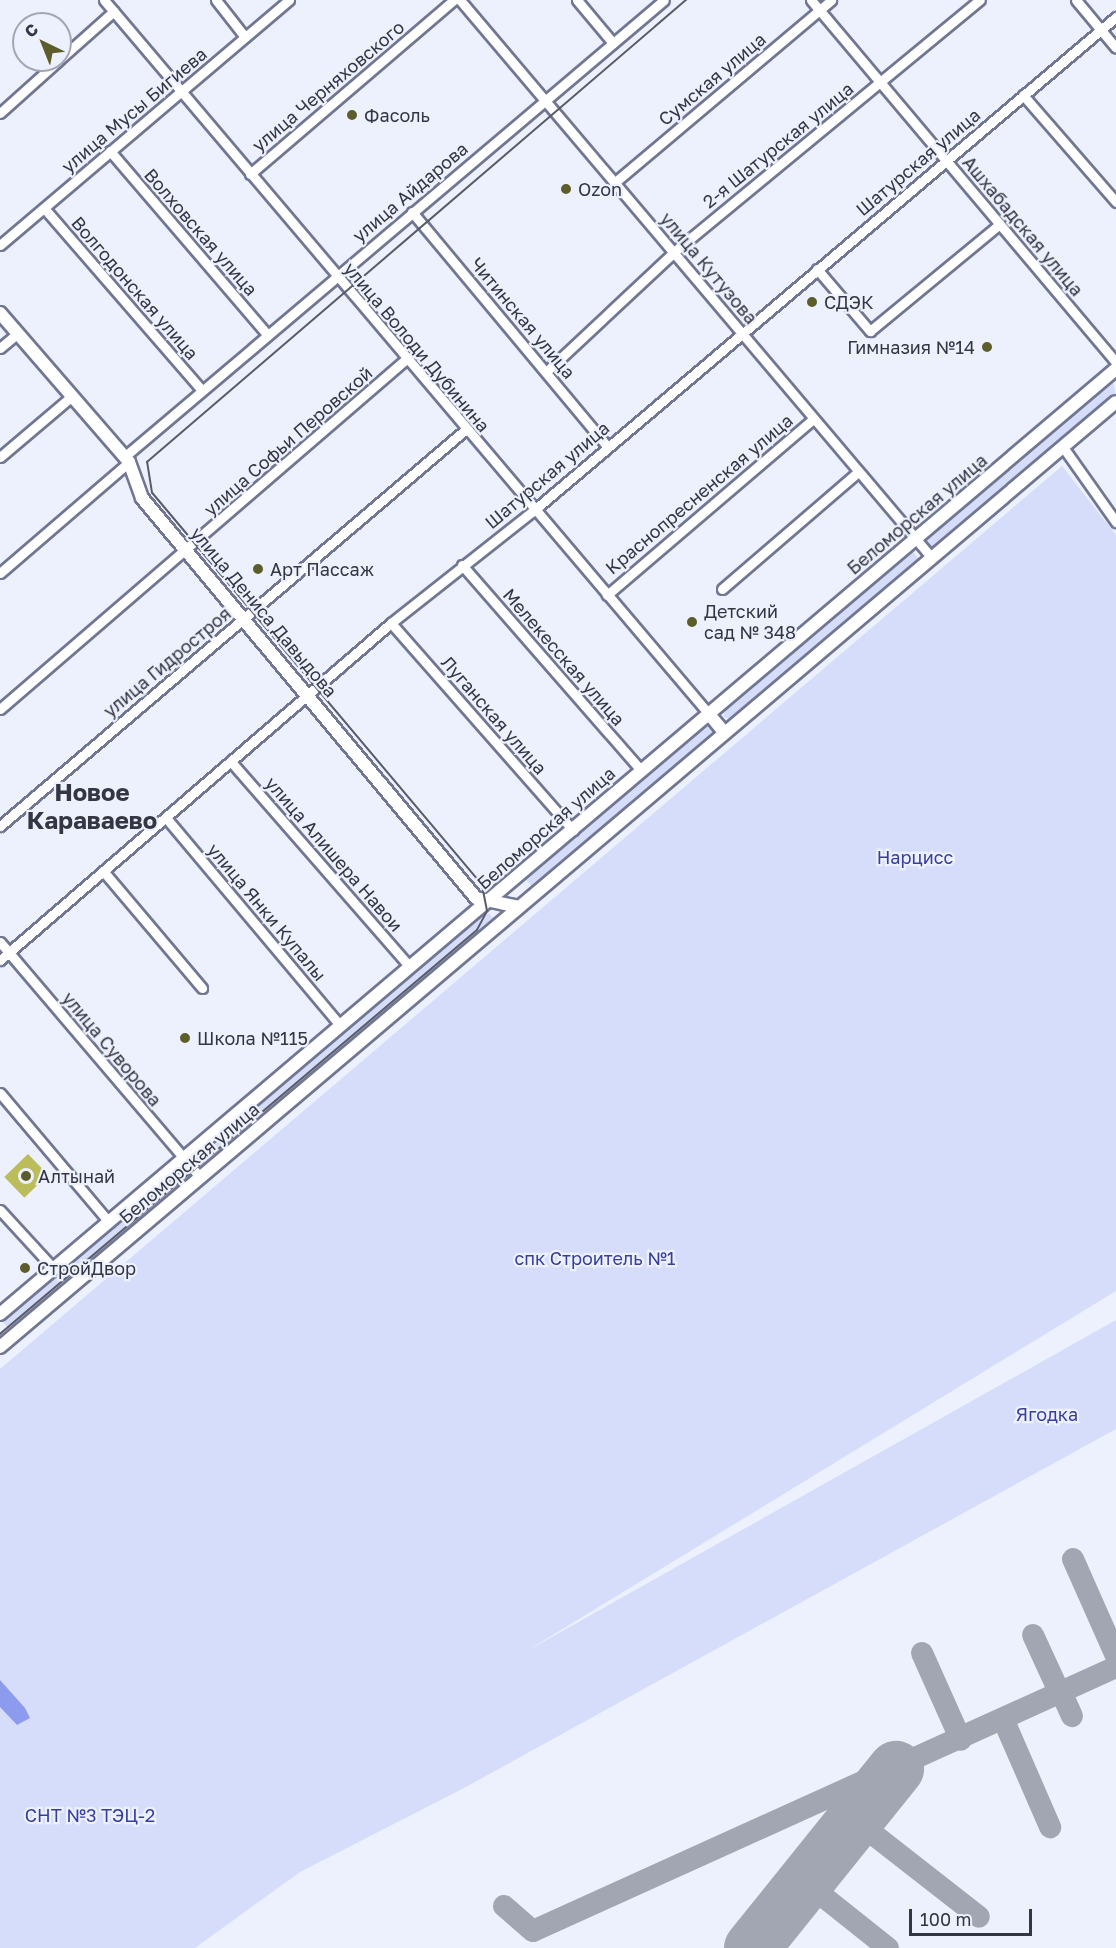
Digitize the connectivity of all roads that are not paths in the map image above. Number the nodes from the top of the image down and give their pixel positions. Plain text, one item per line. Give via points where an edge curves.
1 (104, 0) edge
2 (216, 0) edge
3 (289, 0) edge
4 (454, 0) edge
5 (460, 0) edge
6 (577, 0) edge
7 (664, 0) edge
8 (811, 0) edge
9 (831, 0) edge
10 (980, 0) edge
11 (1076, 0) edge
12 (820, 10) junction
13 (114, 11) junction
14 (1116, 17) edge
15 (1101, 30) junction
16 (245, 37) junction
17 (613, 43) junction
18 (1116, 48) edge
19 (72, 49) edge
20 (46, 72) edge
21 (881, 82) junction
22 (181, 92) junction
23 (1023, 95) junction
24 (544, 101) junction
25 (0, 113) edge
26 (110, 152) junction
27 (946, 160) junction
28 (250, 174) junction
29 (614, 183) junction
30 (1116, 202) edge
31 (44, 208) junction
32 (412, 212) junction
33 (1000, 224) junction
34 (0, 245) edge
35 (675, 251) junction
36 (817, 269) junction
37 (336, 276) junction
38 (0, 313) edge
39 (741, 332) junction
40 (18, 333) junction
41 (267, 334) junction
42 (0, 348) edge
43 (405, 360) junction
44 (1116, 362) edge
45 (1116, 369) edge
46 (548, 370) junction
47 (201, 389) junction
48 (72, 396) junction
49 (1116, 402) edge
50 (813, 419) junction
51 (465, 430) junction
52 (608, 447) junction
53 (1063, 447) junction
54 (0, 457) edge
55 (126, 459) junction
56 (858, 472) junction
57 (533, 511) junction
58 (1116, 522) edge
59 (916, 540) junction
60 (189, 550) junction
61 (932, 558) junction
62 (462, 565) junction
63 (0, 573) edge
64 (722, 589) dead end
65 (607, 595) junction
66 (246, 617) junction
67 (391, 623) junction
68 (311, 695) junction
69 (0, 709) edge
70 (708, 713) junction
71 (725, 733) junction
72 (233, 764) junction
73 (641, 770) junction
74 (167, 819) junction
75 (0, 826) edge
76 (573, 830) junction
77 (104, 873) junction
78 (486, 903) junction
79 (519, 907) junction
80 (0, 942) edge
81 (9, 953) junction
82 (0, 960) edge
83 (410, 967) junction
84 (202, 988) dead end
85 (341, 1026) junction
86 (0, 1093) edge
87 (184, 1158) junction
88 (200, 1177) junction
89 (0, 1210) edge
90 (109, 1222) junction
91 (54, 1269) junction
92 (0, 1314) edge
93 (0, 1347) edge

1 - 13 street, улица Володи Дубинина
2 - 16 street
3 - 16 street, улица Мусы Бигиева
4 - 28 street, улица Черняховского
5 - 24 street, улица Кутузова
6 - 17 street
7 - 17 street, улица Айдарова
8 - 12 street, Ашхабадская улица
9 - 12 street, Сумская улица
10 - 21 street, 2-я Шатурская улица
11 - 15 street
12 - 21 street, Ашхабадская улица
12 - 29 street, Сумская улица
13 - 19 street
13 - 22 street, улица Володи Дубинина
14 - 15 street, Шатурская улица
15 - 18 street
15 - 23 street, Шатурская улица
16 - 22 street, улица Мусы Бигиева
17 - 24 street, улица Айдарова
20 - 25 street
21 - 27 street, Ашхабадская улица
21 - 35 street, 2-я Шатурская улица
22 - 26 street, улица Мусы Бигиева
22 - 28 street, улица Володи Дубинина
23 - 27 street, Шатурская улица
23 - 30 street
24 - 29 street, улица Кутузова
24 - 32 street, улица Айдарова
26 - 31 street, улица Мусы Бигиева
26 - 41 street, Волховская улица
27 - 33 street, Ашхабадская улица
27 - 36 street, Шатурская улица
28 - 37 street, улица Володи Дубинина
29 - 35 street, улица Кутузова
31 - 34 street, улица Мусы Бигиева
31 - 47 street, Волгодонская улица
32 - 37 street, улица Айдарова
32 - 46 street, Читинская улица
33 - 36 street via 870,331
33 - 44 street, Ашхабадская улица
35 - 39 street, улица Кутузова
35 - 46 street, 2-я Шатурская улица
36 - 39 street, Шатурская улица
37 - 41 street, улица Айдарова
37 - 43 street, улица Володи Дубинина
38 - 40 main road, улица Дениса Давыдова
39 - 50 street, улица Кутузова
39 - 52 street, Шатурская улица
40 - 42 street
40 - 48 main road, улица Дениса Давыдова
41 - 47 street, улица Айдарова
43 - 51 street, улица Володи Дубинина
43 - 60 street, улица Софьи Перовской
45 - 59 main road, Беломорская улица
46 - 52 street, Читинская улица
47 - 55 street, улица Айдарова
48 - 54 street
48 - 55 main road, улица Дениса Давыдова
49 - 53 main road, Беломорская улица
50 - 56 street, улица Кутузова
50 - 65 street, Краснопресненская улица
51 - 57 street, улица Володи Дубинина
51 - 66 street, улица Гидростроя
52 - 57 street, Шатурская улица
53 - 58 street
53 - 61 main road, Беломорская улица
55 - 60 main road, улица Дениса Давыдова via 142,498
55 - 63 street, улица Айдарова
56 - 59 street, улица Кутузова
56 - 64 street
57 - 62 street, Шатурская улица
57 - 65 street, улица Володи Дубинина
59 - 61 street, улица Кутузова
59 - 70 main road, Беломорская улица
60 - 66 main road, улица Дениса Давыдова
60 - 69 street, улица Софьи Перовской
61 - 71 main road, Беломорская улица
62 - 67 street, Шатурская улица
62 - 73 street, Мелекесская улица
65 - 70 street, улица Володи Дубинина
66 - 68 main road, улица Дениса Давыдова
66 - 75 street, улица Гидростроя
67 - 68 street, Шатурская улица
67 - 76 street, Луганская улица
68 - 72 street, Шатурская улица
68 - 78 main road, улица Дениса Давыдова via 476,898
70 - 71 main road
70 - 73 main road, Беломорская улица
71 - 79 main road, Беломорская улица
72 - 74 street, Шатурская улица
72 - 83 street, улица Алишера Навои
73 - 76 main road, Беломорская улица
74 - 77 street, Шатурская улица
74 - 85 street, улица Янки Купалы
76 - 78 main road, Беломорская улица
77 - 81 street, Шатурская улица
77 - 84 street
78 - 79 main road
78 - 83 main road, Беломорская улица
79 - 88 main road, Беломорская улица
80 - 81 street, улица Суворова
81 - 82 street, Шатурская улица
81 - 87 street, улица Суворова
83 - 85 main road, Беломорская улица
85 - 87 main road, Беломорская улица
86 - 90 street
87 - 88 street, улица Суворова
87 - 90 main road, Беломорская улица
88 - 93 main road, Беломорская улица
89 - 91 street
90 - 91 main road, Беломорская улица
91 - 92 main road, Беломорская улица

